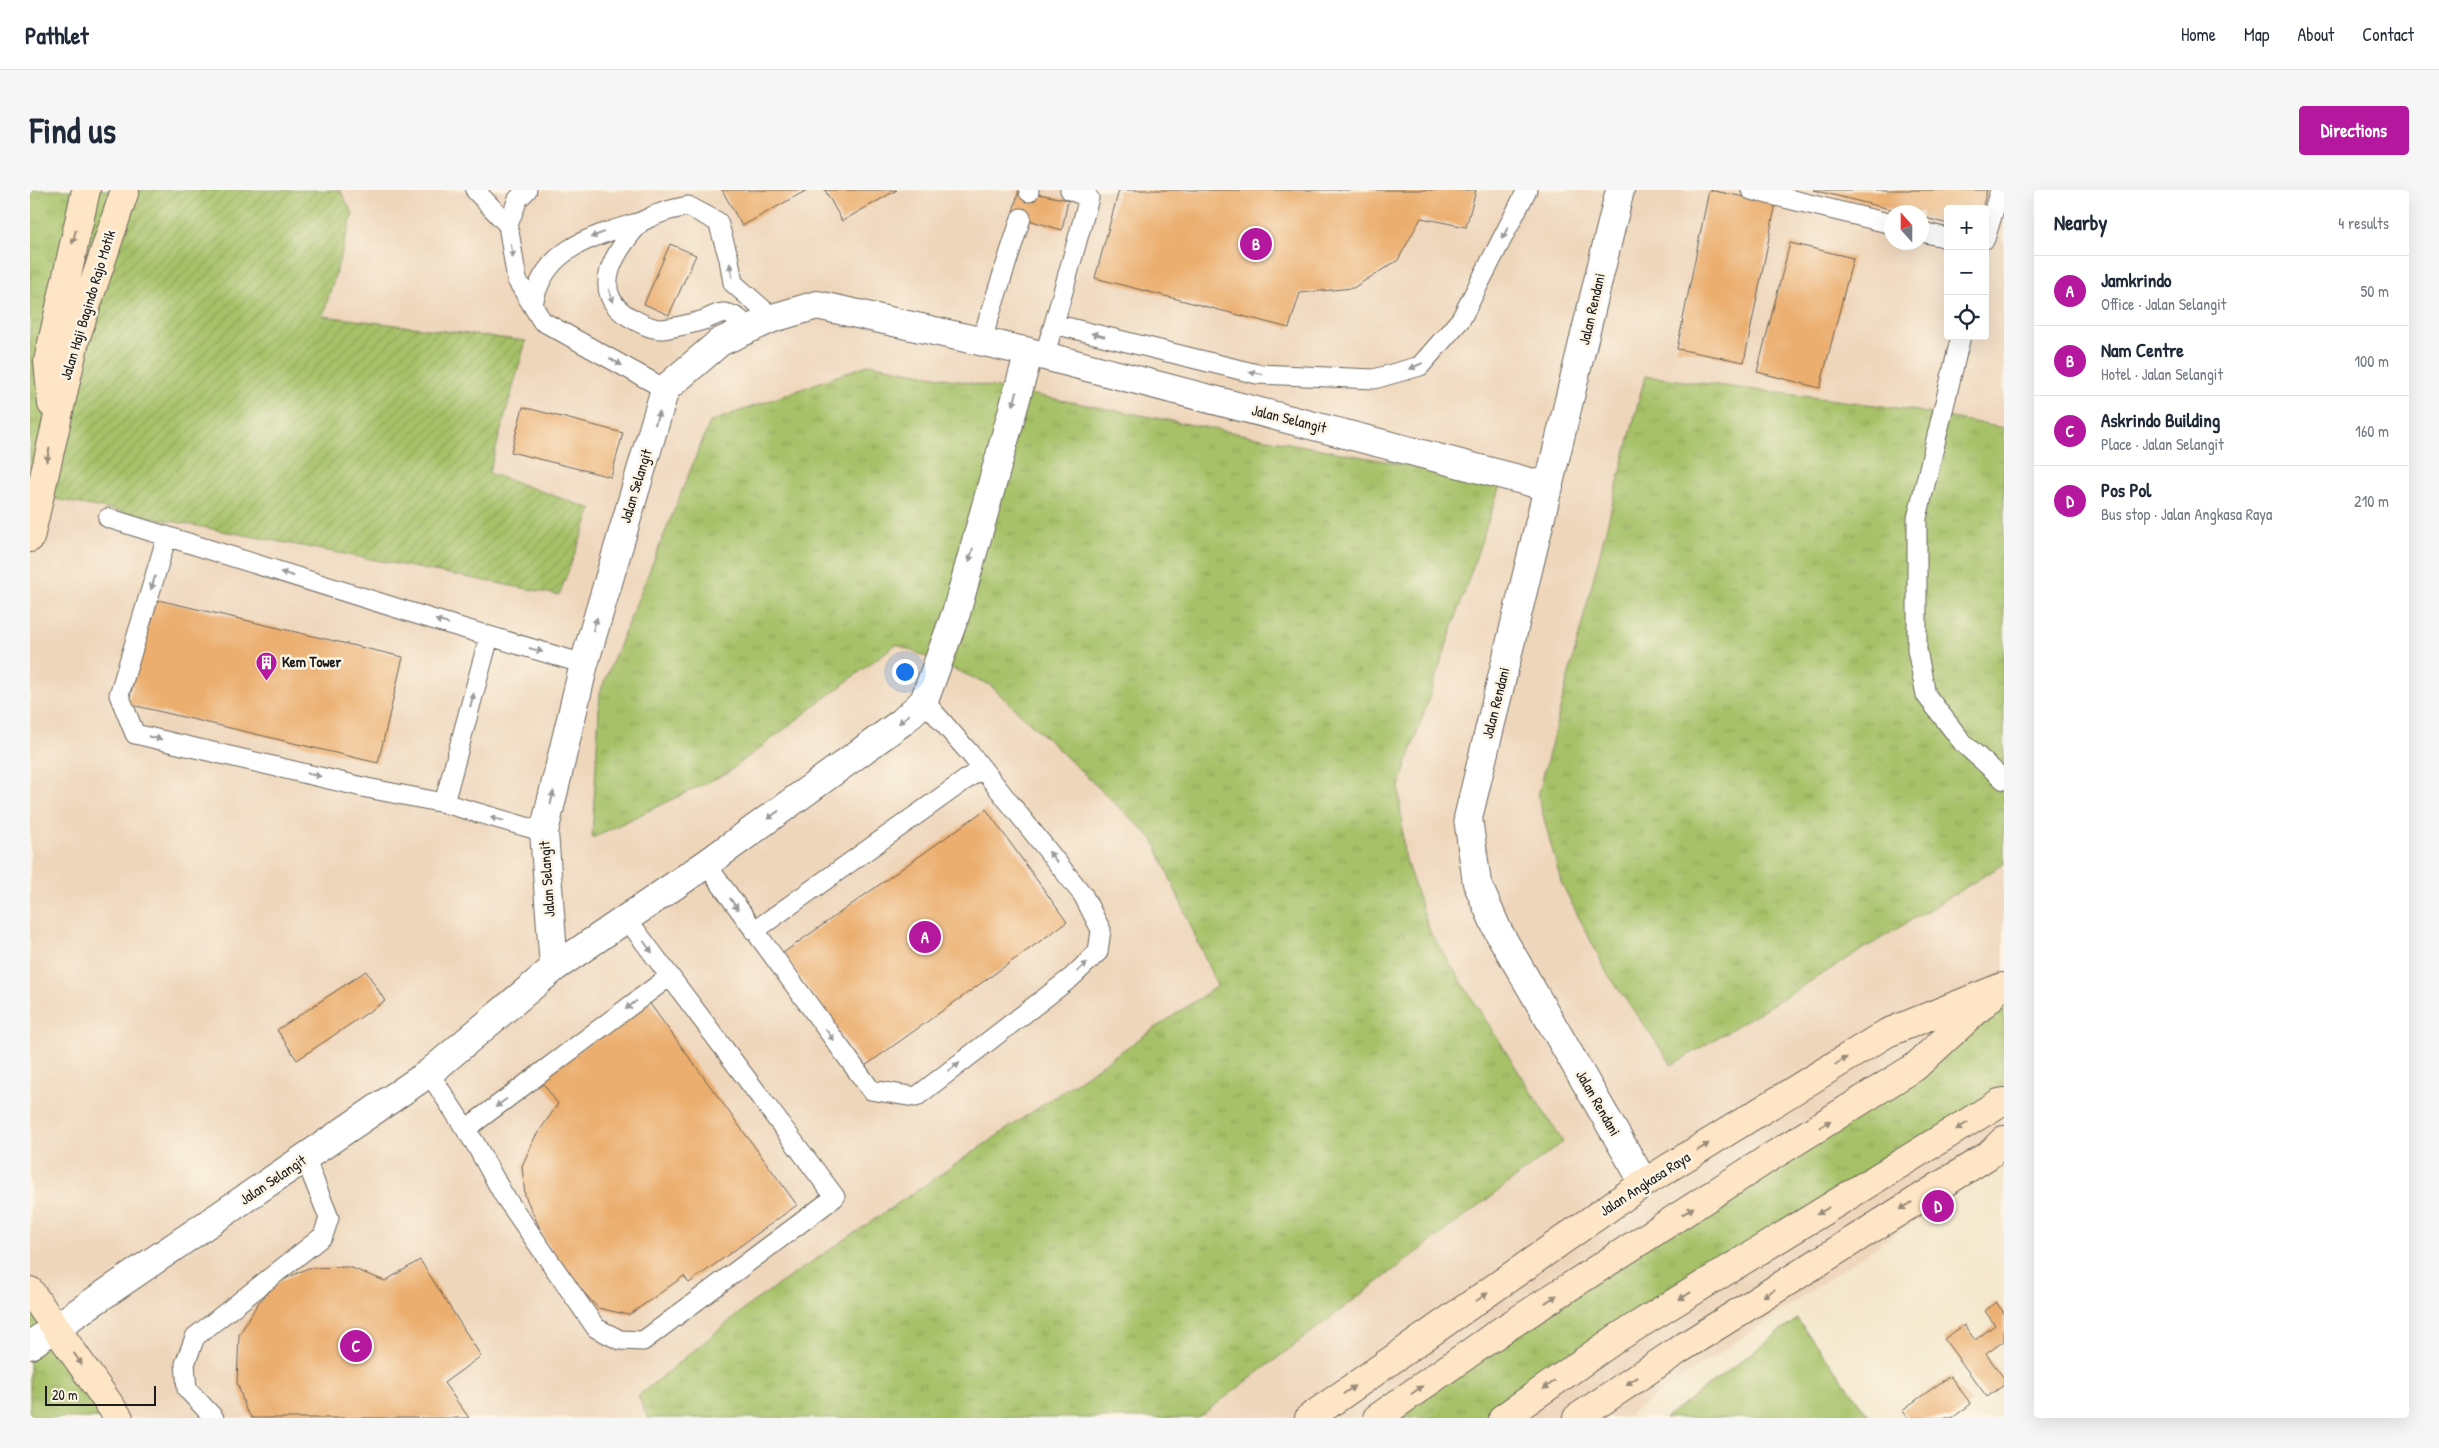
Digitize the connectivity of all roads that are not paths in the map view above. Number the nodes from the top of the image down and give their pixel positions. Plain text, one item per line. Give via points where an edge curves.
1 (86, 190) edge
2 (125, 190) edge
3 (475, 190) edge
4 (527, 190) edge
5 (1070, 190) edge
6 (1528, 190) edge
7 (1620, 190) edge
8 (1750, 190) edge
9 (2000, 190) edge
10 (1021, 218) dead end
11 (1884, 222) edge
12 (640, 223) junction
13 (508, 225) junction
14 (1989, 226) edge
15 (1929, 234) edge
16 (1944, 237) edge
17 (533, 305) junction
18 (761, 323) junction
19 (1054, 324) junction
20 (1960, 340) edge
21 (981, 342) junction
22 (1036, 354) junction
23 (665, 389) junction
24 (54, 424) junction
25 (1549, 487) junction
26 (108, 518) dead end
27 (167, 536) junction
28 (30, 538) edge
29 (489, 636) junction
30 (584, 664) junction
31 (924, 701) junction
32 (982, 768) junction
33 (2004, 780) edge
34 (444, 803) junction
35 (544, 832) junction
36 (706, 864) junction
37 (627, 918) junction
38 (754, 931) junction
39 (554, 968) junction
40 (670, 976) junction
41 (2003, 986) edge
42 (429, 1073) junction
43 (2004, 1102) edge
44 (466, 1129) junction
45 (2004, 1140) edge
46 (305, 1158) junction
47 (1644, 1183) junction
48 (30, 1291) edge
49 (56, 1327) junction
50 (30, 1345) edge
51 (119, 1418) edge
52 (214, 1418) edge
53 (1309, 1418) edge
54 (1377, 1418) edge
55 (1503, 1418) edge
56 (1577, 1418) edge

1 -> 24 main road via 48,361
2 - 24 main road, Jalan Haji Bagindo Rajo Motik via 76,337
3 - 13 lane
4 - 13 lane via 518,199
5 - 19 lane via 1089,198
6 -> 19 lane via 1461,319 1420,366 1374,379 1256,374
7 - 25 street, Jalan Rendani
8 - 11 lane
9 - 14 lane
10 - 21 lane
12 -> 17 lane via 597,234 575,245 542,276
18 -> 12 lane via 733,283 718,222 688,206 659,213
12 -> 18 lane via 618,249 610,266 607,281 615,306 642,324 660,329 705,320 722,312
13 -> 17 lane via 517,280
15 - 16 lane
17 -> 23 lane via 542,321
18 - 21 street, Jalan Selangit via 817,305
18 - 23 street, Jalan Selangit via 720,342
19 - 22 lane
20 - 33 lane via 1917,518 1917,650 1926,695 1963,743
21 - 22 street, Jalan Selangit
22 - 25 street, Jalan Selangit
22 -> 31 street, Jalan Selangit via 956,613
30 -> 23 street, Jalan Selangit
24 -> 28 main road, Jalan Haji Bagindo Rajo Motik
25 - 47 street, Jalan Rendani via 1468,818 1477,883 1498,931
26 - 27 lane
29 -> 27 lane
27 -> 34 lane via 119,695 135,734
29 -> 30 lane
34 -> 29 lane
35 -> 30 street, Jalan Selangit
31 - 32 lane
31 -> 36 street, Jalan Selangit via 902,722
32 - 38 lane
38 -> 32 lane via 871,1090 916,1097 1072,977 1098,952 1101,930 1083,895
35 -> 34 lane
35 - 39 street, Jalan Selangit
36 - 37 street, Jalan Selangit
36 -> 38 lane
37 - 39 street, Jalan Selangit
37 -> 40 lane
39 - 42 street, Jalan Selangit
40 -> 44 lane
40 - 44 lane via 835,1197 643,1341 620,1340 596,1328 503,1194
47 -> 41 main road, Jalan Angkasa Raya via 1887,1033
54 -> 41 main road, Jalan Angkasa Raya via 1501,1331 1916,1067
42 - 44 lane
42 - 46 street, Jalan Selangit
43 -> 55 main road via 1617,1338
45 -> 56 main road via 1989,1155 1677,1351
46 - 49 street, Jalan Selangit
46 - 52 lane via 329,1218 323,1236 195,1337 185,1364 187,1389
53 -> 47 main road, Jalan Angkasa Raya
48 - 49 main road
49 - 50 street, Jalan Selangit
49 -> 51 main road

